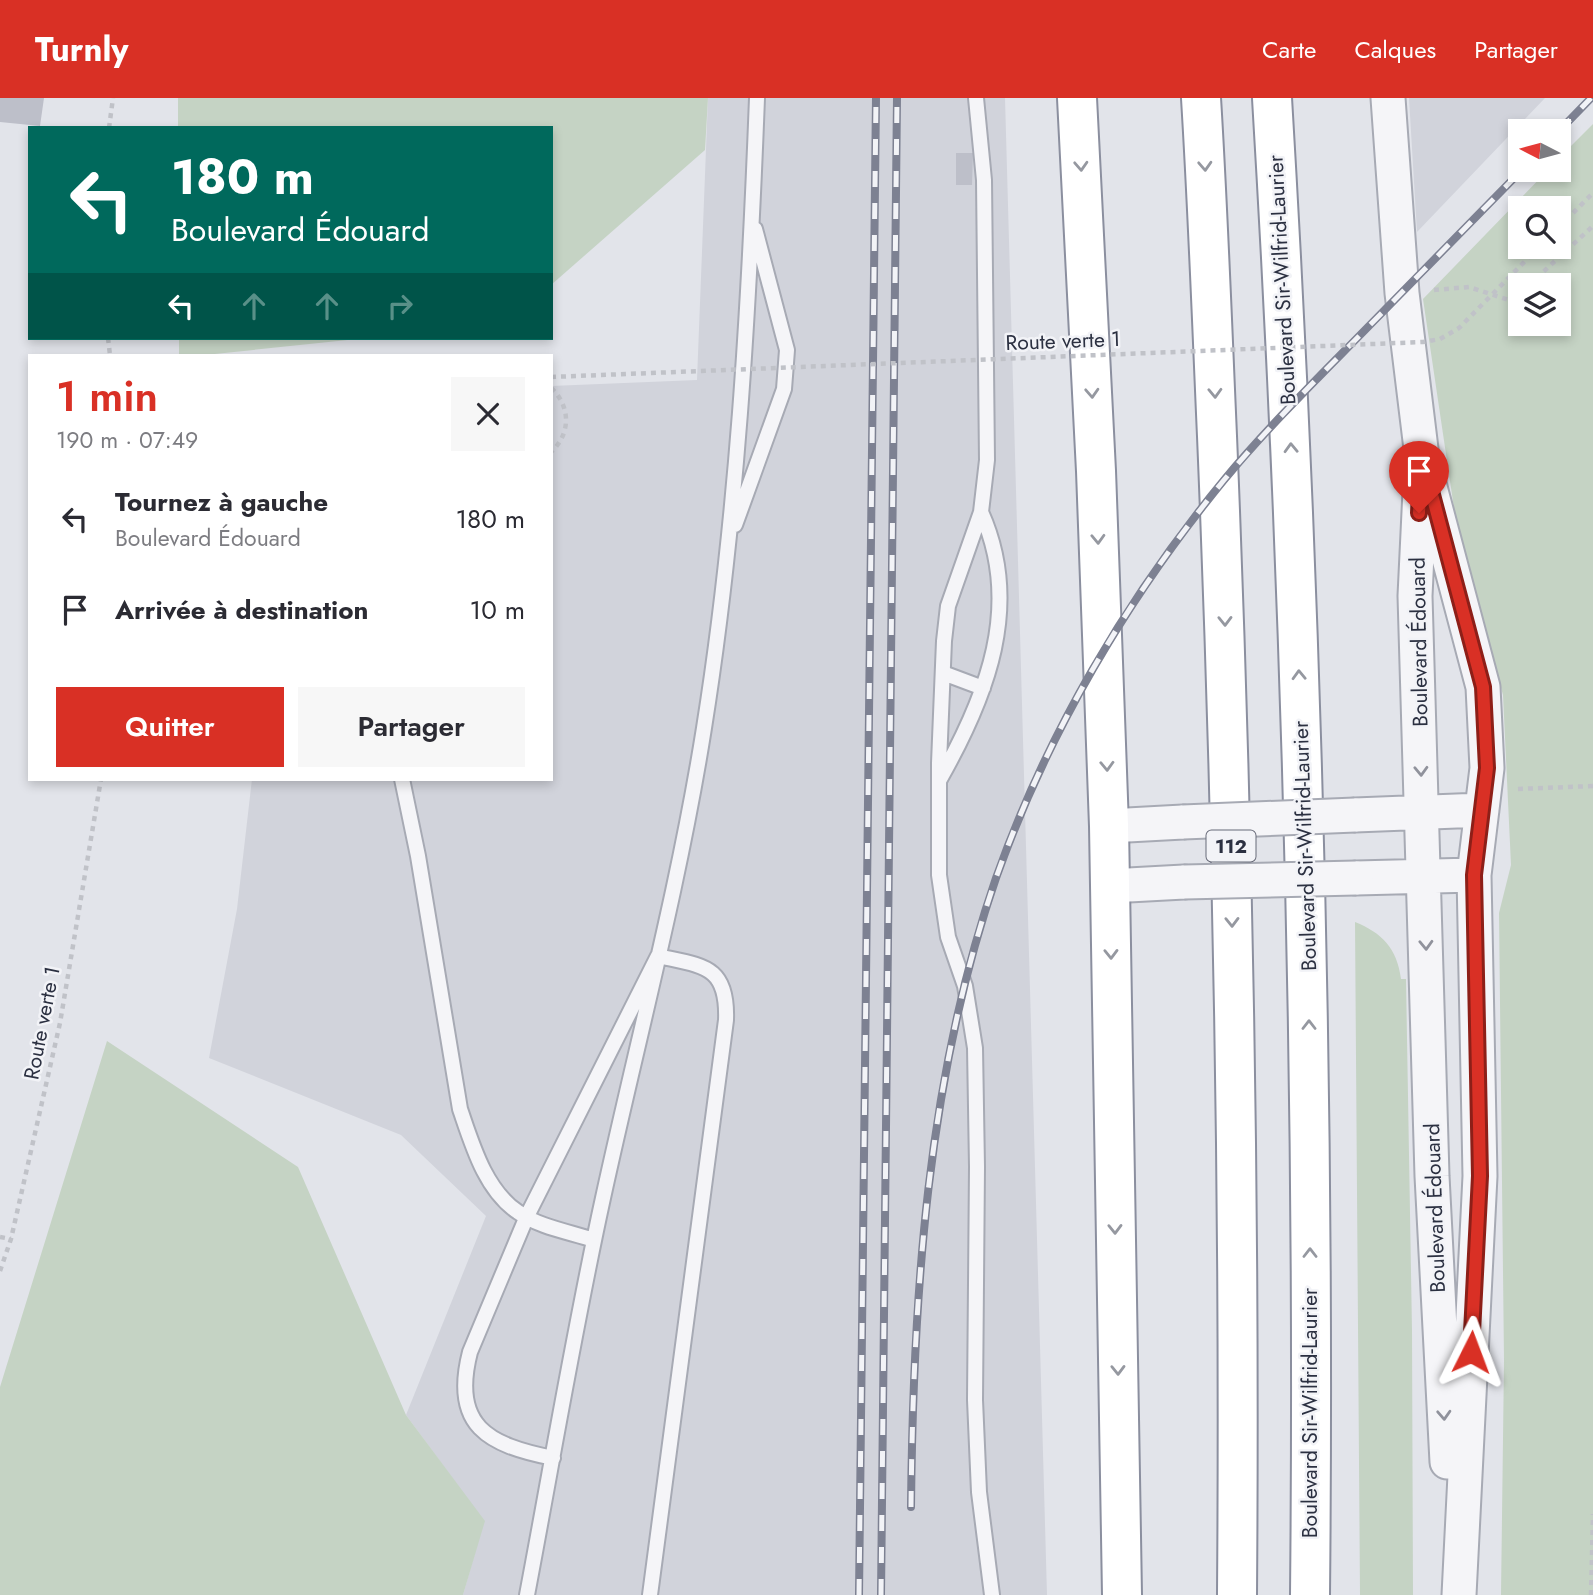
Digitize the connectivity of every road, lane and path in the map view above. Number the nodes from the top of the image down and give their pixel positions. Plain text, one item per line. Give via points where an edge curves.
1 (113, 98) edge
2 (757, 98) edge
3 (976, 98) edge
4 (1077, 98) edge
5 (1201, 98) edge
6 (1272, 98) edge
7 (1388, 98) edge
8 (109, 126) edge
9 (1593, 193) edge
10 (751, 214) junction
11 (1571, 215) edge
12 (1593, 226) edge
13 (1527, 259) edge
14 (1542, 273) edge
15 (1402, 293) junction
16 (1508, 300) edge
17 (553, 377) edge
18 (553, 390) edge
19 (553, 450) edge
20 (1422, 457) junction
21 (981, 512) junction
22 (727, 546) junction
23 (943, 673) junction
24 (983, 688) junction
25 (939, 780) junction
26 (101, 781) edge
27 (402, 781) edge
28 (1593, 786) edge
29 (1509, 790) dead end
30 (1482, 810) junction
31 (1423, 813) junction
32 (1109, 826) junction
33 (1474, 875) junction
34 (1424, 877) junction
35 (1110, 886) junction
36 (658, 956) junction
37 (527, 1216) junction
38 (0, 1237) edge
39 (11, 1239) junction
40 (594, 1240) junction
41 (0, 1271) edge
42 (553, 1458) junction
43 (1593, 1514) edge
44 (527, 1595) edge
45 (650, 1595) edge
46 (992, 1595) edge
47 (1122, 1595) edge
48 (1237, 1595) edge
49 (1310, 1595) edge
50 (1454, 1595) edge
51 (1459, 1595) edge
52 (1591, 1595) edge

1 - 8 path
2 - 10 lane
3 - 21 lane via 984,180 988,405
4 -> 32 highway
5 -> 48 highway, 112 via 1231,831 1238,1247
49 -> 6 highway, Boulevard Sir-Wilfrid-Laurier via 1309,982 1288,365
7 - 15 street
9 - 11 path
10 - 22 lane
10 - 22 lane via 787,350 784,389
12 - 14 path
13 - 17 path, Route verte 1, bridge via 1459,328 1423,342
15 - 16 path via 1469,287
15 - 20 street
18 - 19 path via 567,415 564,436
20 - 30 street, Boulevard Édouard via 1483,687 1487,768
20 -> 31 street, Boulevard Édouard via 1415,596
21 - 23 lane via 948,606
21 - 24 lane via 995,554 999,602 995,653
22 - 36 lane via 704,729
23 - 24 lane
23 - 25 lane
24 - 25 lane
25 - 46 lane via 942,906 965,986 975,1048 975,1400 979,1492
26 - 39 path, Route verte 1 via 60,1023
27 - 37 lane via 460,1109 487,1176 501,1196
28 - 29 path
30 - 31 street
30 - 33 street, Boulevard Édouard
31 - 32 street, bridge
31 - 34 street, Boulevard Édouard
32 - 35 highway
33 - 34 street
33 - 51 street, Boulevard Édouard via 1480,1176
34 - 35 street, bridge
34 -> 50 street, Boulevard Édouard via 1432,1176
35 -> 47 highway
36 - 37 lane
36 - 40 lane
36 - 45 lane via 717,976 726,1005
37 - 40 lane
37 - 42 lane via 470,1352 464,1394 467,1410 493,1438 517,1451
38 - 39 path
39 - 41 path, Route verte 1
40 - 42 lane
42 - 44 lane
43 - 52 path

